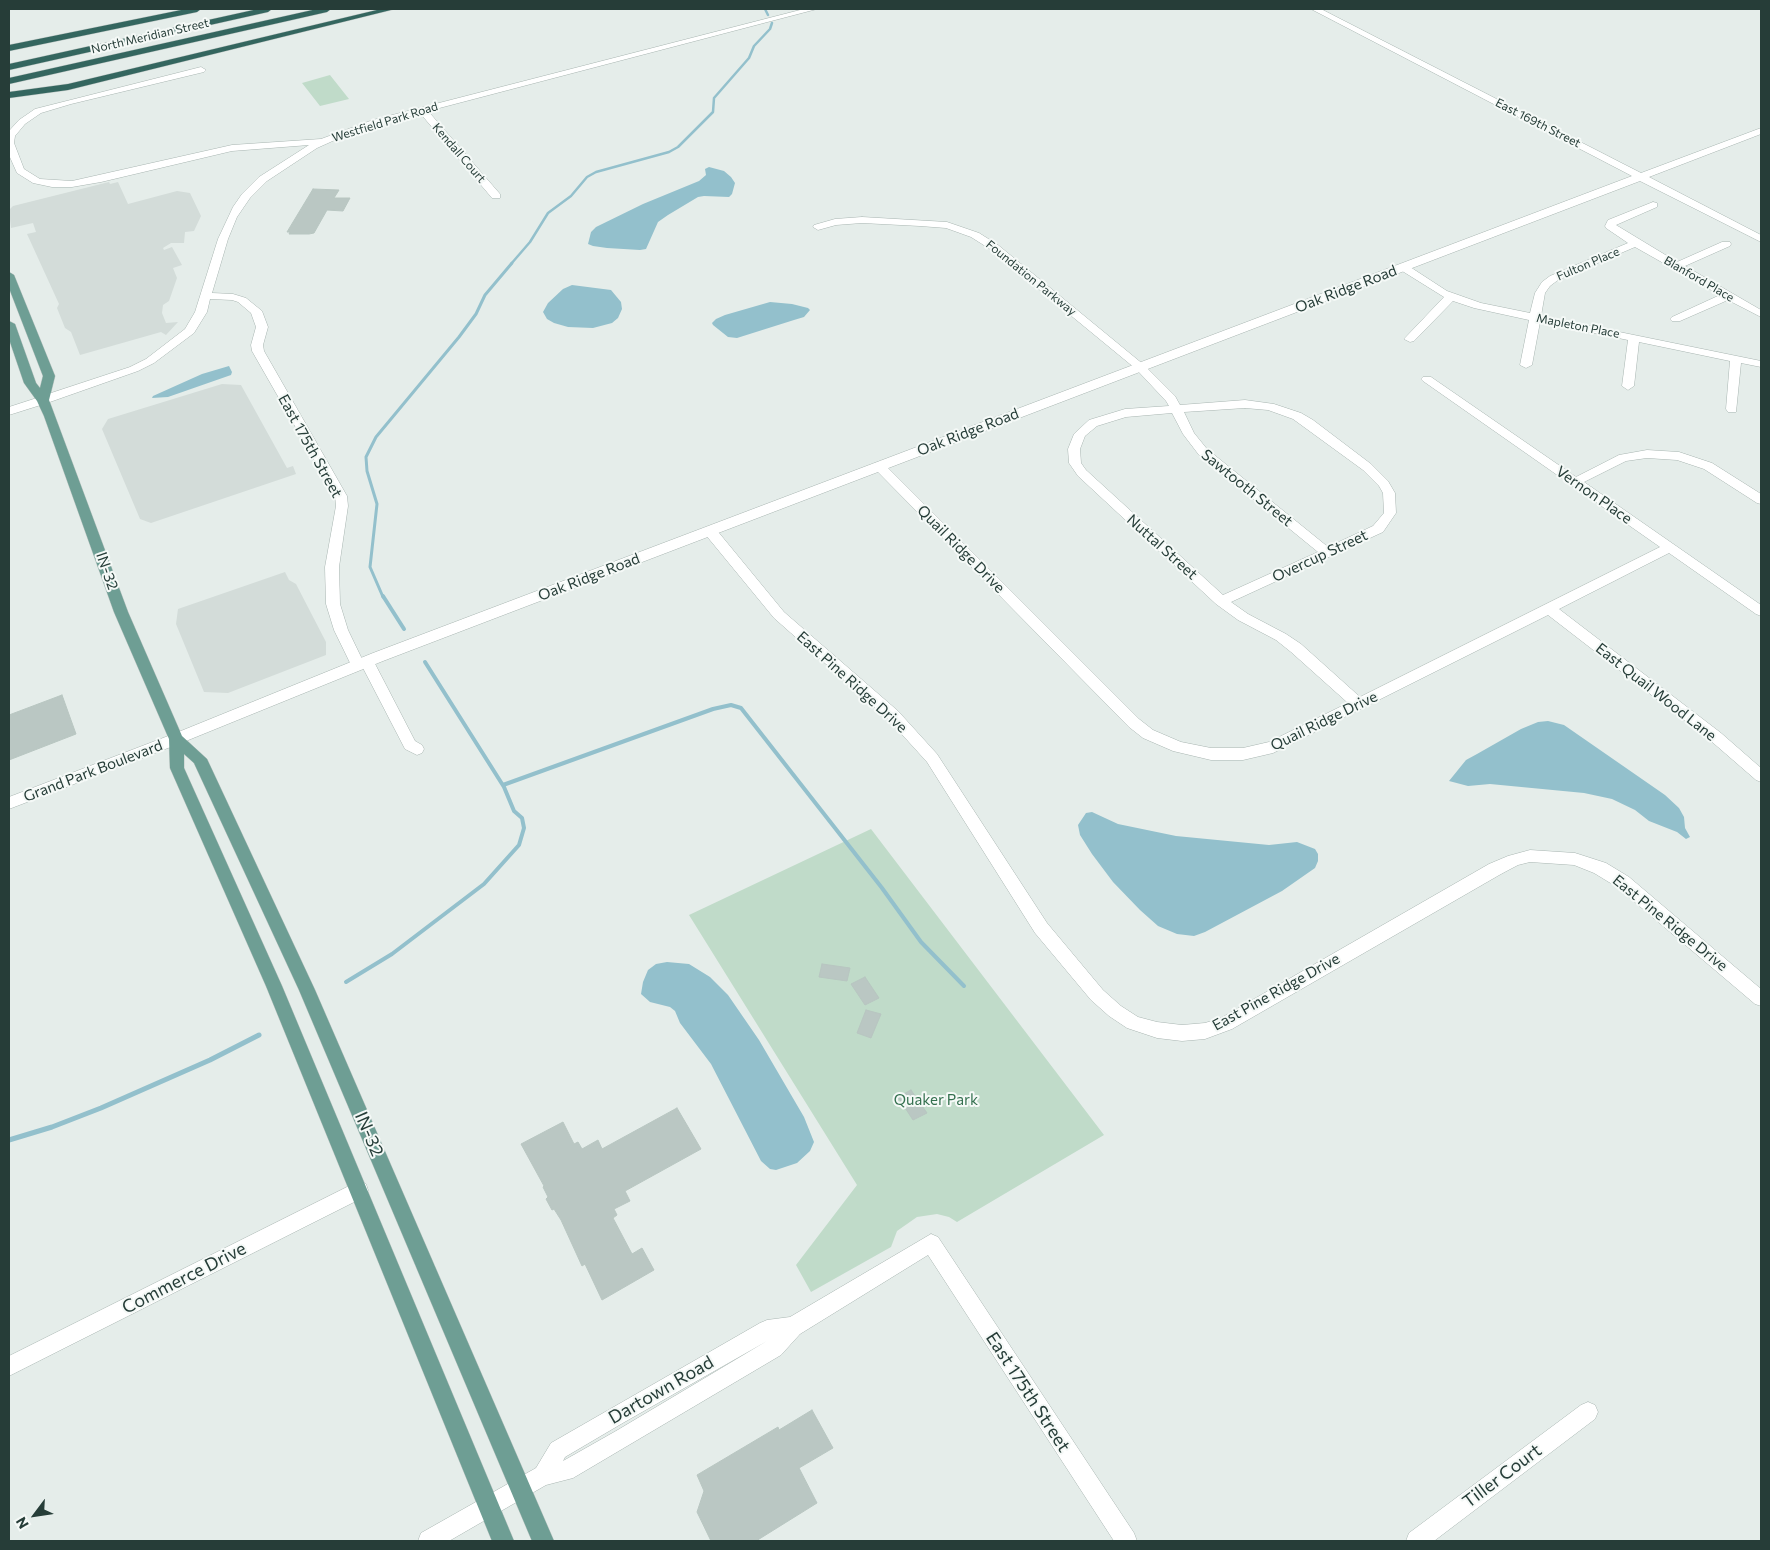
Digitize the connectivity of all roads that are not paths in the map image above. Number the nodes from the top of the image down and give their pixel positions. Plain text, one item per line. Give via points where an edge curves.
1 (197, 9) edge
2 (268, 9) edge
3 (327, 9) edge
4 (391, 9) edge
5 (813, 9) edge
6 (1315, 9) edge
7 (84, 33) junction
8 (9, 48) edge
9 (9, 53) edge
10 (9, 67) edge
11 (201, 70) dead end
12 (9, 81) edge
13 (68, 87) junction
14 (9, 94) edge
15 (9, 106) edge
16 (422, 110) junction
17 (1761, 131) edge
18 (321, 142) junction
19 (1643, 177) junction
20 (496, 196) dead end
21 (1653, 206) dead end
22 (818, 227) dead end
23 (1761, 239) edge
24 (1636, 243) junction
25 (1726, 244) dead end
26 (1676, 266) junction
27 (1402, 267) junction
28 (9, 275) edge
29 (206, 296) junction
30 (1728, 296) junction
31 (1451, 297) junction
32 (1758, 309) edge
33 (1535, 318) junction
34 (1676, 319) dead end
35 (9, 324) edge
36 (1634, 338) junction
37 (1410, 339) dead end
38 (1736, 358) junction
39 (1761, 364) edge
40 (1526, 365) dead end
41 (1140, 367) junction
42 (1427, 379) dead end
43 (1628, 386) dead end
44 (43, 400) junction
45 (1176, 409) junction
46 (1732, 409) dead end
47 (9, 411) edge
48 (880, 466) junction
49 (1575, 482) junction
50 (1761, 500) edge
51 (710, 530) junction
52 (1669, 548) junction
53 (1327, 553) junction
54 (1221, 601) junction
55 (1550, 609) junction
56 (1761, 611) edge
57 (362, 664) junction
58 (1359, 704) junction
59 (176, 739) junction
60 (417, 749) dead end
61 (1761, 776) edge
62 (9, 803) edge
63 (1761, 999) edge
64 (359, 1190) junction
65 (931, 1243) joint
66 (9, 1366) edge
67 (1588, 1412) dead end
68 (520, 1488) junction
69 (489, 1506) junction
70 (429, 1541) edge
71 (503, 1541) edge
72 (543, 1541) edge
73 (1126, 1541) edge
74 (1417, 1541) edge

1 - 7 highway
2 - 10 highway, North Meridian Street
3 - 12 highway, North Meridian Street
4 - 13 highway
5 - 16 street, Westfield Park Road
6 - 19 street, East 169th Street
7 - 8 highway
7 - 9 highway
11 - 18 street via 38,111 10,136 9,143 17,166 37,181 72,184 232,148
13 - 14 highway
13 - 15 highway
16 - 18 street, Westfield Park Road via 369,124
16 - 20 street, Kendall Court
17 - 19 street, Oak Ridge Road
18 - 29 street, Westfield Park Road via 275,170 246,196 228,227
19 - 23 street, East 169th Street
19 - 27 street, Oak Ridge Road
21 - 24 street, Blanford Place via 1610,224
22 - 41 street, Foundation Parkway via 862,220 947,225 975,235
24 - 26 street, Blanford Place
24 - 33 street, Fulton Place via 1550,280 1540,293
25 - 26 street
26 - 30 street, Blanford Place
27 - 31 street, Mapleton Place
27 - 41 street, Oak Ridge Road
28 - 44 main road via 49,376
29 - 44 street, Westfield Park Road via 190,331 157,357 118,375
29 - 57 street, East 175th Street via 242,300 256,311 262,327 258,352 341,496 332,567 333,604 342,630
30 - 32 street, Blanford Place
30 - 34 street
31 - 33 street, Mapleton Place
31 - 37 street
33 - 36 street, Mapleton Place
33 - 40 street, Fulton Place
35 - 44 main road, IN-32 via 30,383
36 - 38 street, Mapleton Place
36 - 43 street
38 - 39 street, Mapleton Place
38 - 46 street
41 - 45 street, Sawtooth Street via 1166,393
41 - 48 street, Oak Ridge Road
42 - 49 street, Vernon Place
44 - 47 street, Westfield Park Road
44 - 59 main road, IN-32 via 124,618
45 - 53 street, Sawtooth Street via 1203,452
45 - 53 street, Overcup Street via 1245,404 1279,409 1309,423 1379,478 1389,493 1388,518 1367,535
45 - 54 street, Nuttal Street via 1121,414 1093,423 1080,434 1075,444 1075,463 1092,483
48 - 51 street, Oak Ridge Road
48 - 58 street, Quail Ridge Drive via 1134,724 1148,734 1178,748 1196,752 1243,754 1273,746
49 - 50 street via 1623,458 1662,454 1708,466
49 - 52 street, Vernon Place
51 - 57 street, Oak Ridge Road
51 - 63 street, East Pine Ridge Drive via 779,615 893,716 932,758 1041,928 1096,995 1133,1023 1182,1034 1226,1024 1495,869 1530,856 1575,859 1600,868 1623,882
52 - 55 street, Quail Ridge Drive
52 - 56 street, Vernon Place
53 - 54 street, Overcup Street
54 - 58 street, Nuttal Street via 1243,617 1281,636
55 - 58 street, Quail Ridge Drive
55 - 61 street, East Quail Wood Lane via 1716,737
57 - 59 street, Oak Ridge Road
57 - 60 street, East 175th Street via 410,745
59 - 62 street, Grand Park Boulevard
59 - 64 main road, IN-32 via 177,768 274,986
59 - 68 main road, IN-32 via 200,759 307,990
64 - 66 street, Commerce Drive
64 - 69 main road, IN-32
65 - 68 street, Dartown Road via 794,1327 774,1348 574,1467 543,1475
65 - 73 street, East 175th Street
67 - 74 street, Tiller Court
68 - 69 street, Dartown Road
68 - 72 main road, IN-32
69 - 70 street, Dartown Road
69 - 71 main road, IN-32

